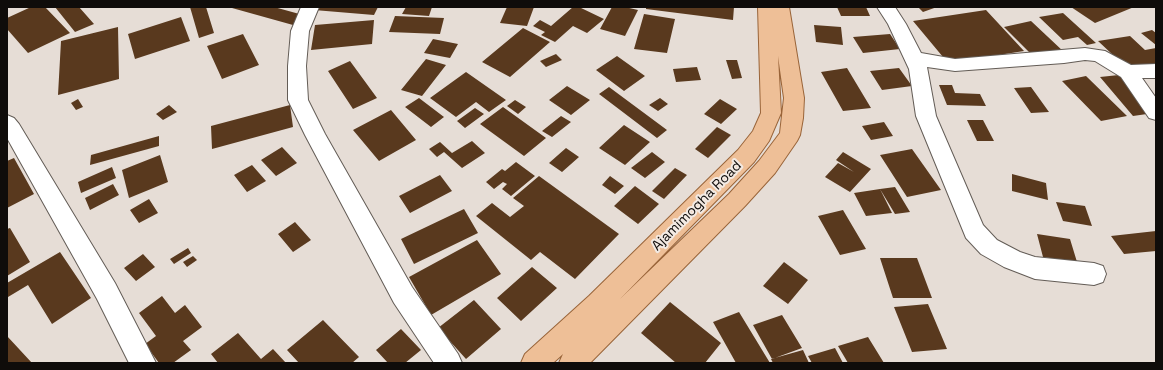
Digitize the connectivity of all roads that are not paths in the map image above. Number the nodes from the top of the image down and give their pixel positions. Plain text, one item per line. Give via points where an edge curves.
1 (310, 7) edge
2 (767, 7) edge
3 (780, 7) edge
4 (886, 7) edge
5 (914, 58) junction
6 (1156, 71) edge
7 (1128, 72) junction
8 (1156, 113) edge
9 (7, 123) edge
10 (1094, 274) dead end
11 (143, 363) edge
12 (449, 363) edge
13 (534, 363) edge
14 (572, 363) edge

1 - 12 street via 300,30 298,100 403,295
2 - 13 main road, Ajamimogha Road via 771,113 762,135 746,156 598,304
3 - 14 main road, Ajamimogha Road via 794,98 790,135 767,168 737,200
4 - 5 street
5 - 7 street via 955,65 1085,54 1098,55
5 - 10 street via 919,69 926,116 974,232 989,247 1012,260 1035,268
6 - 7 street
7 - 8 street
9 - 11 street via 106,291

